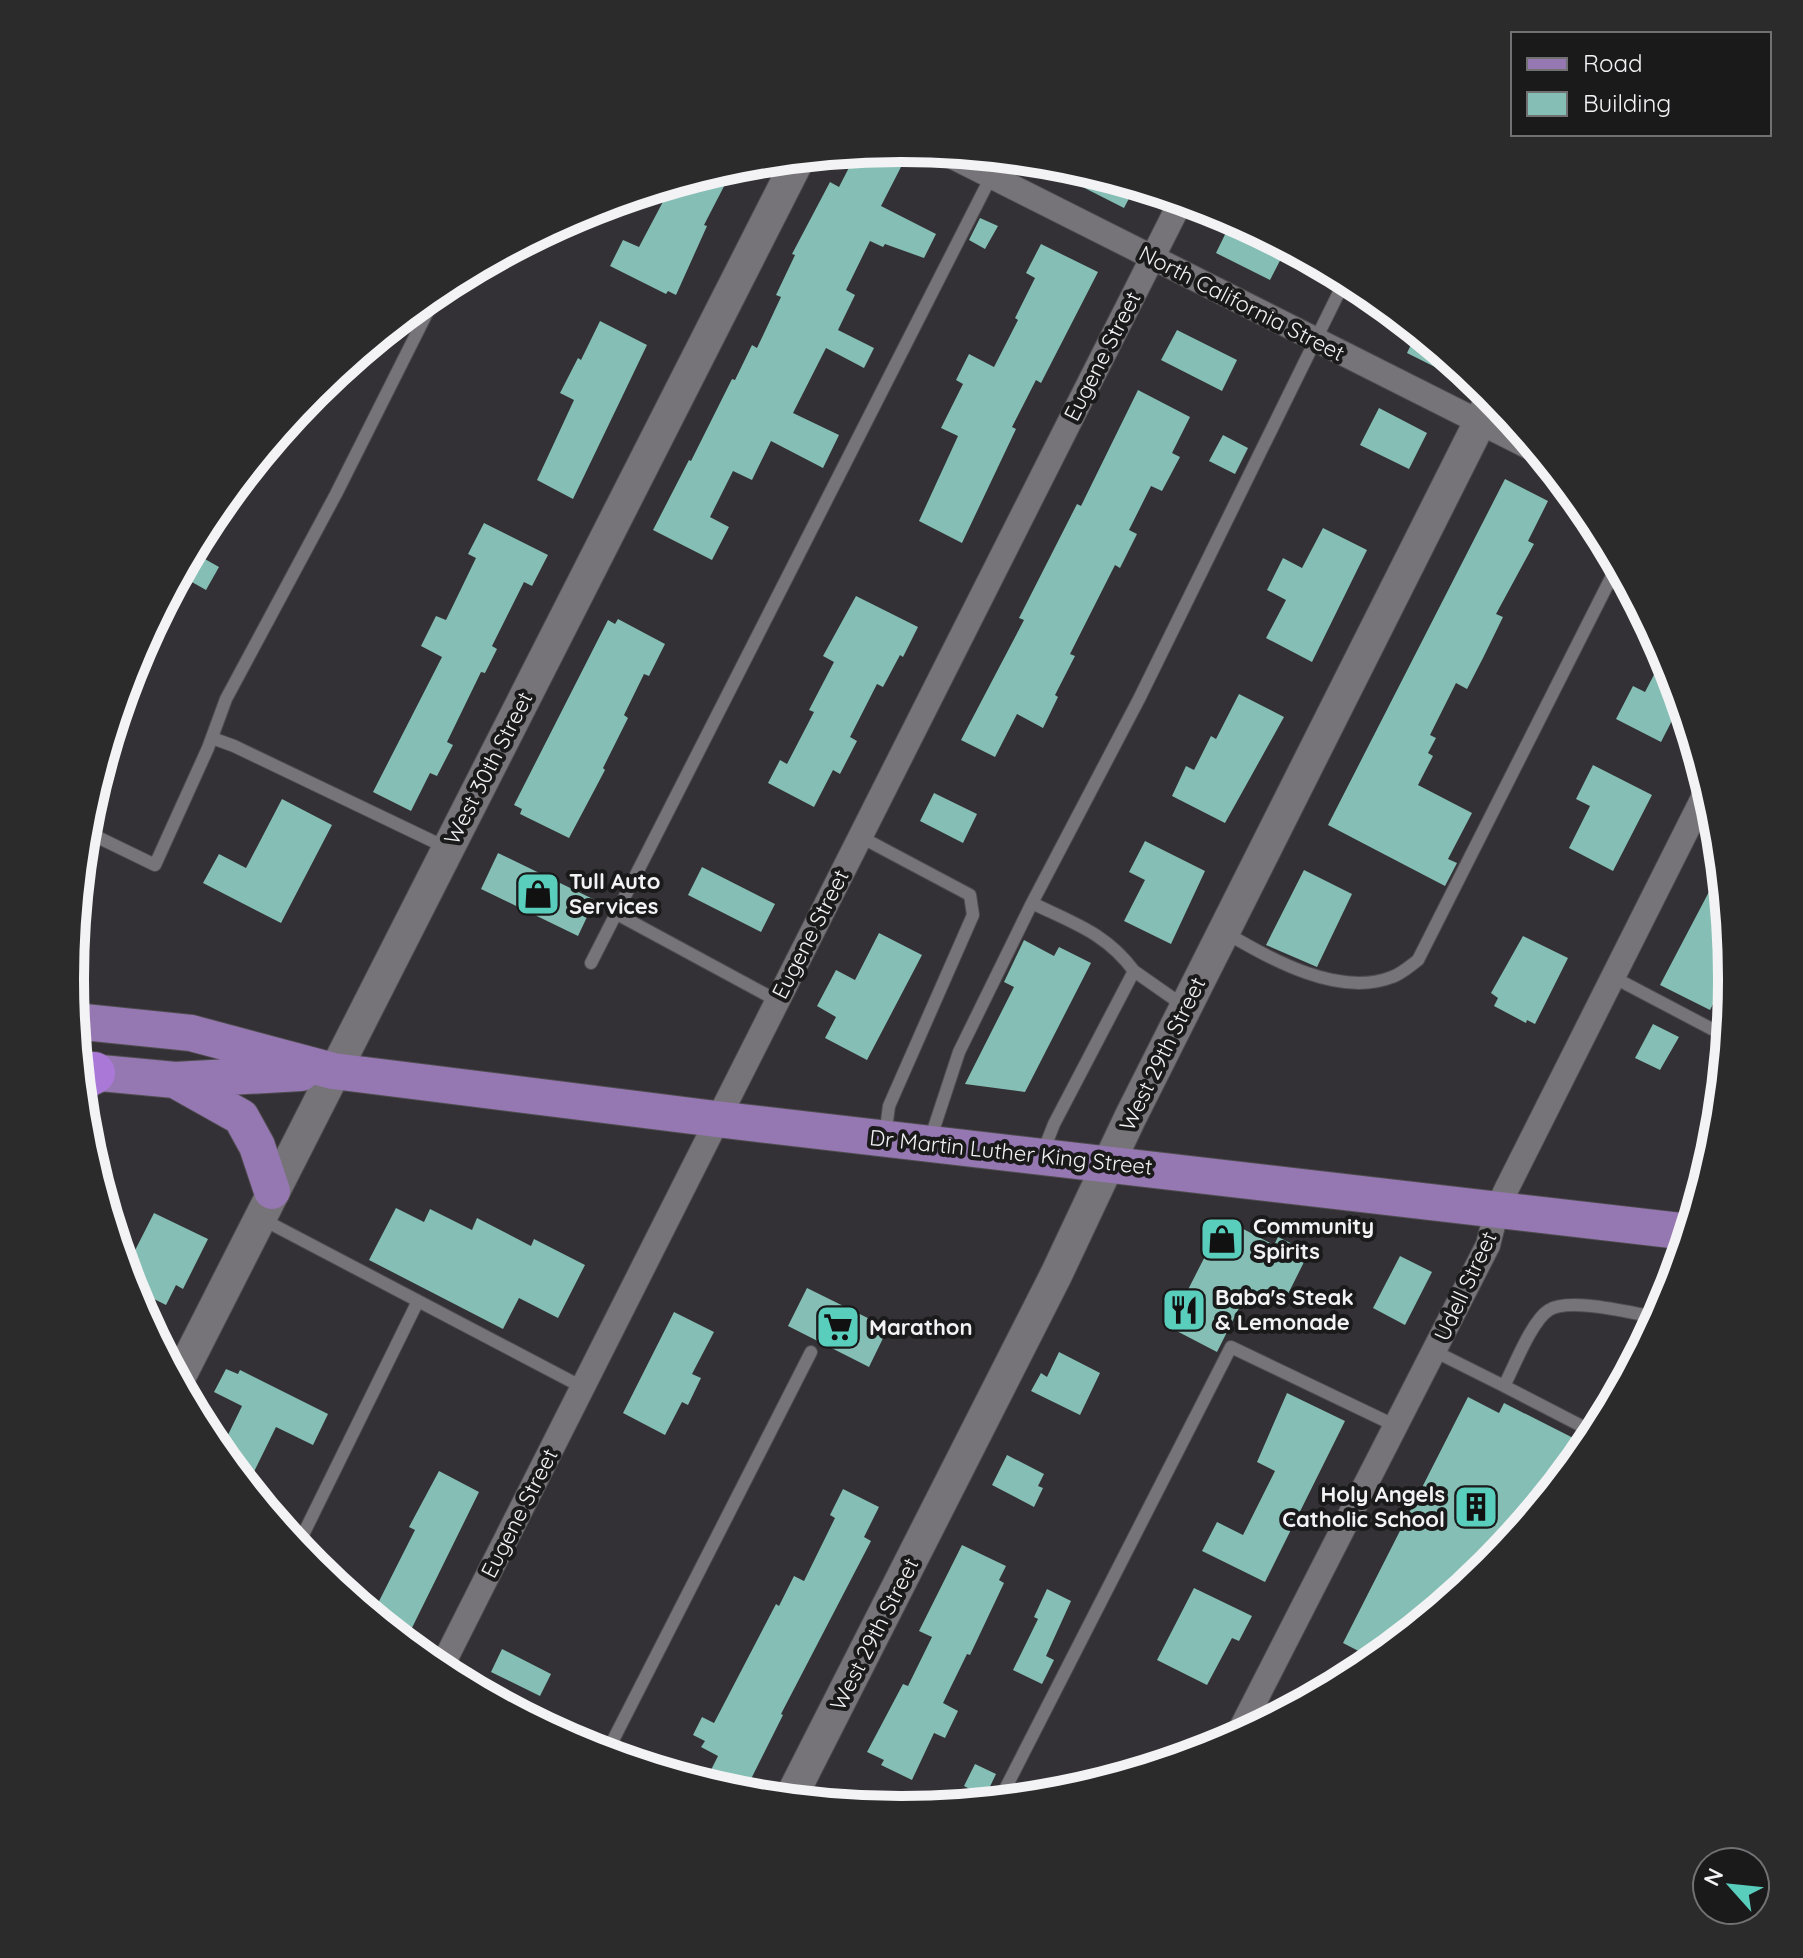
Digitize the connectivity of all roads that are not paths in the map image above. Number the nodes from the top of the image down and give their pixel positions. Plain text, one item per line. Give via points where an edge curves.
1 (996, 166) edge
2 (998, 167) edge
3 (794, 168) edge
4 (1177, 210) edge
5 (1152, 258) junction
6 (1340, 289) edge
7 (427, 314) edge
8 (1314, 339) junction
9 (1486, 409) edge
10 (1612, 575) edge
11 (212, 738) junction
12 (1700, 805) edge
13 (859, 836) junction
14 (97, 837) edge
15 (447, 848) junction
16 (1032, 903) junction
17 (617, 914) junction
18 (1223, 932) junction
19 (591, 963) dead end
20 (1134, 971) junction
21 (1613, 977) junction
22 (776, 1000) junction
23 (1186, 1007) junction
24 (86, 1022) edge
25 (1717, 1032) edge
26 (333, 1071) junction
27 (90, 1075) edge
28 (175, 1080) junction
29 (716, 1119) junction
30 (885, 1138) junction
31 (929, 1143) junction
32 (1042, 1155) junction
33 (1110, 1163) junction
34 (266, 1205) junction
35 (1497, 1209) junction
36 (1679, 1231) edge
37 (418, 1301) junction
38 (1646, 1316) edge
39 (1434, 1351) junction
40 (811, 1352) dead end
41 (184, 1369) edge
42 (1504, 1386) junction
43 (582, 1387) junction
44 (1396, 1426) junction
45 (1584, 1428) edge
46 (303, 1535) edge
47 (446, 1658) edge
48 (1245, 1720) edge
49 (612, 1743) edge
50 (795, 1790) edge
51 (1004, 1790) edge

1 - 17 lane
2 - 5 street, North California Street
3 - 15 main road, West 30th Street
4 - 5 street, Eugene Street
5 - 8 street, North California Street
5 - 13 street, Eugene Street
6 - 8 lane
7 - 11 lane via 226,699
8 - 9 street, North California Street
8 - 16 lane via 1139,699
9 - 18 main road, West 29th Street
10 - 18 lane via 1418,960 1393,977 1338,983
11 - 14 lane via 155,865
11 - 15 lane
12 - 21 street, Udell Street
13 - 22 street, Eugene Street
13 - 30 lane via 970,895 973,915 889,1106
15 - 26 main road, West 30th Street
16 - 20 lane via 1101,936
16 - 31 lane via 959,1052
17 - 19 lane
17 - 22 lane
18 - 23 main road, West 29th Street
20 - 23 lane
20 - 32 lane
21 - 25 lane
21 - 35 street, Udell Street
22 - 29 street, Eugene Street
23 - 33 main road, West 29th Street
24 - 26 main road, Dr Martin Luther King Street via 191,1033
26 - 28 main road, Dr Martin Luther King Street
26 - 29 main road, Dr Martin Luther King Street
26 - 34 main road, West 30th Street
27 - 28 main road, Dr Martin Luther King Street
28 - 34 main road via 241,1117 257,1146
29 - 30 main road, Dr Martin Luther King Street
29 - 43 street, Eugene Street
30 - 31 main road, Dr Martin Luther King Street
31 - 32 main road, Dr Martin Luther King Street
32 - 33 main road, Dr Martin Luther King Street
33 - 35 main road, Dr Martin Luther King Street
33 - 50 main road, West 29th Street
34 - 37 lane
34 - 41 main road, West 30th Street
35 - 36 main road, Dr Martin Luther King Street
35 - 39 street, Udell Street via 1488,1245
37 - 43 lane
37 - 46 lane
38 - 42 lane via 1566,1304 1548,1310
39 - 42 lane
39 - 44 street, Udell Street
40 - 49 lane
42 - 45 lane
43 - 47 street, Eugene Street
44 - 48 street, Udell Street
44 - 51 lane via 1231,1347

